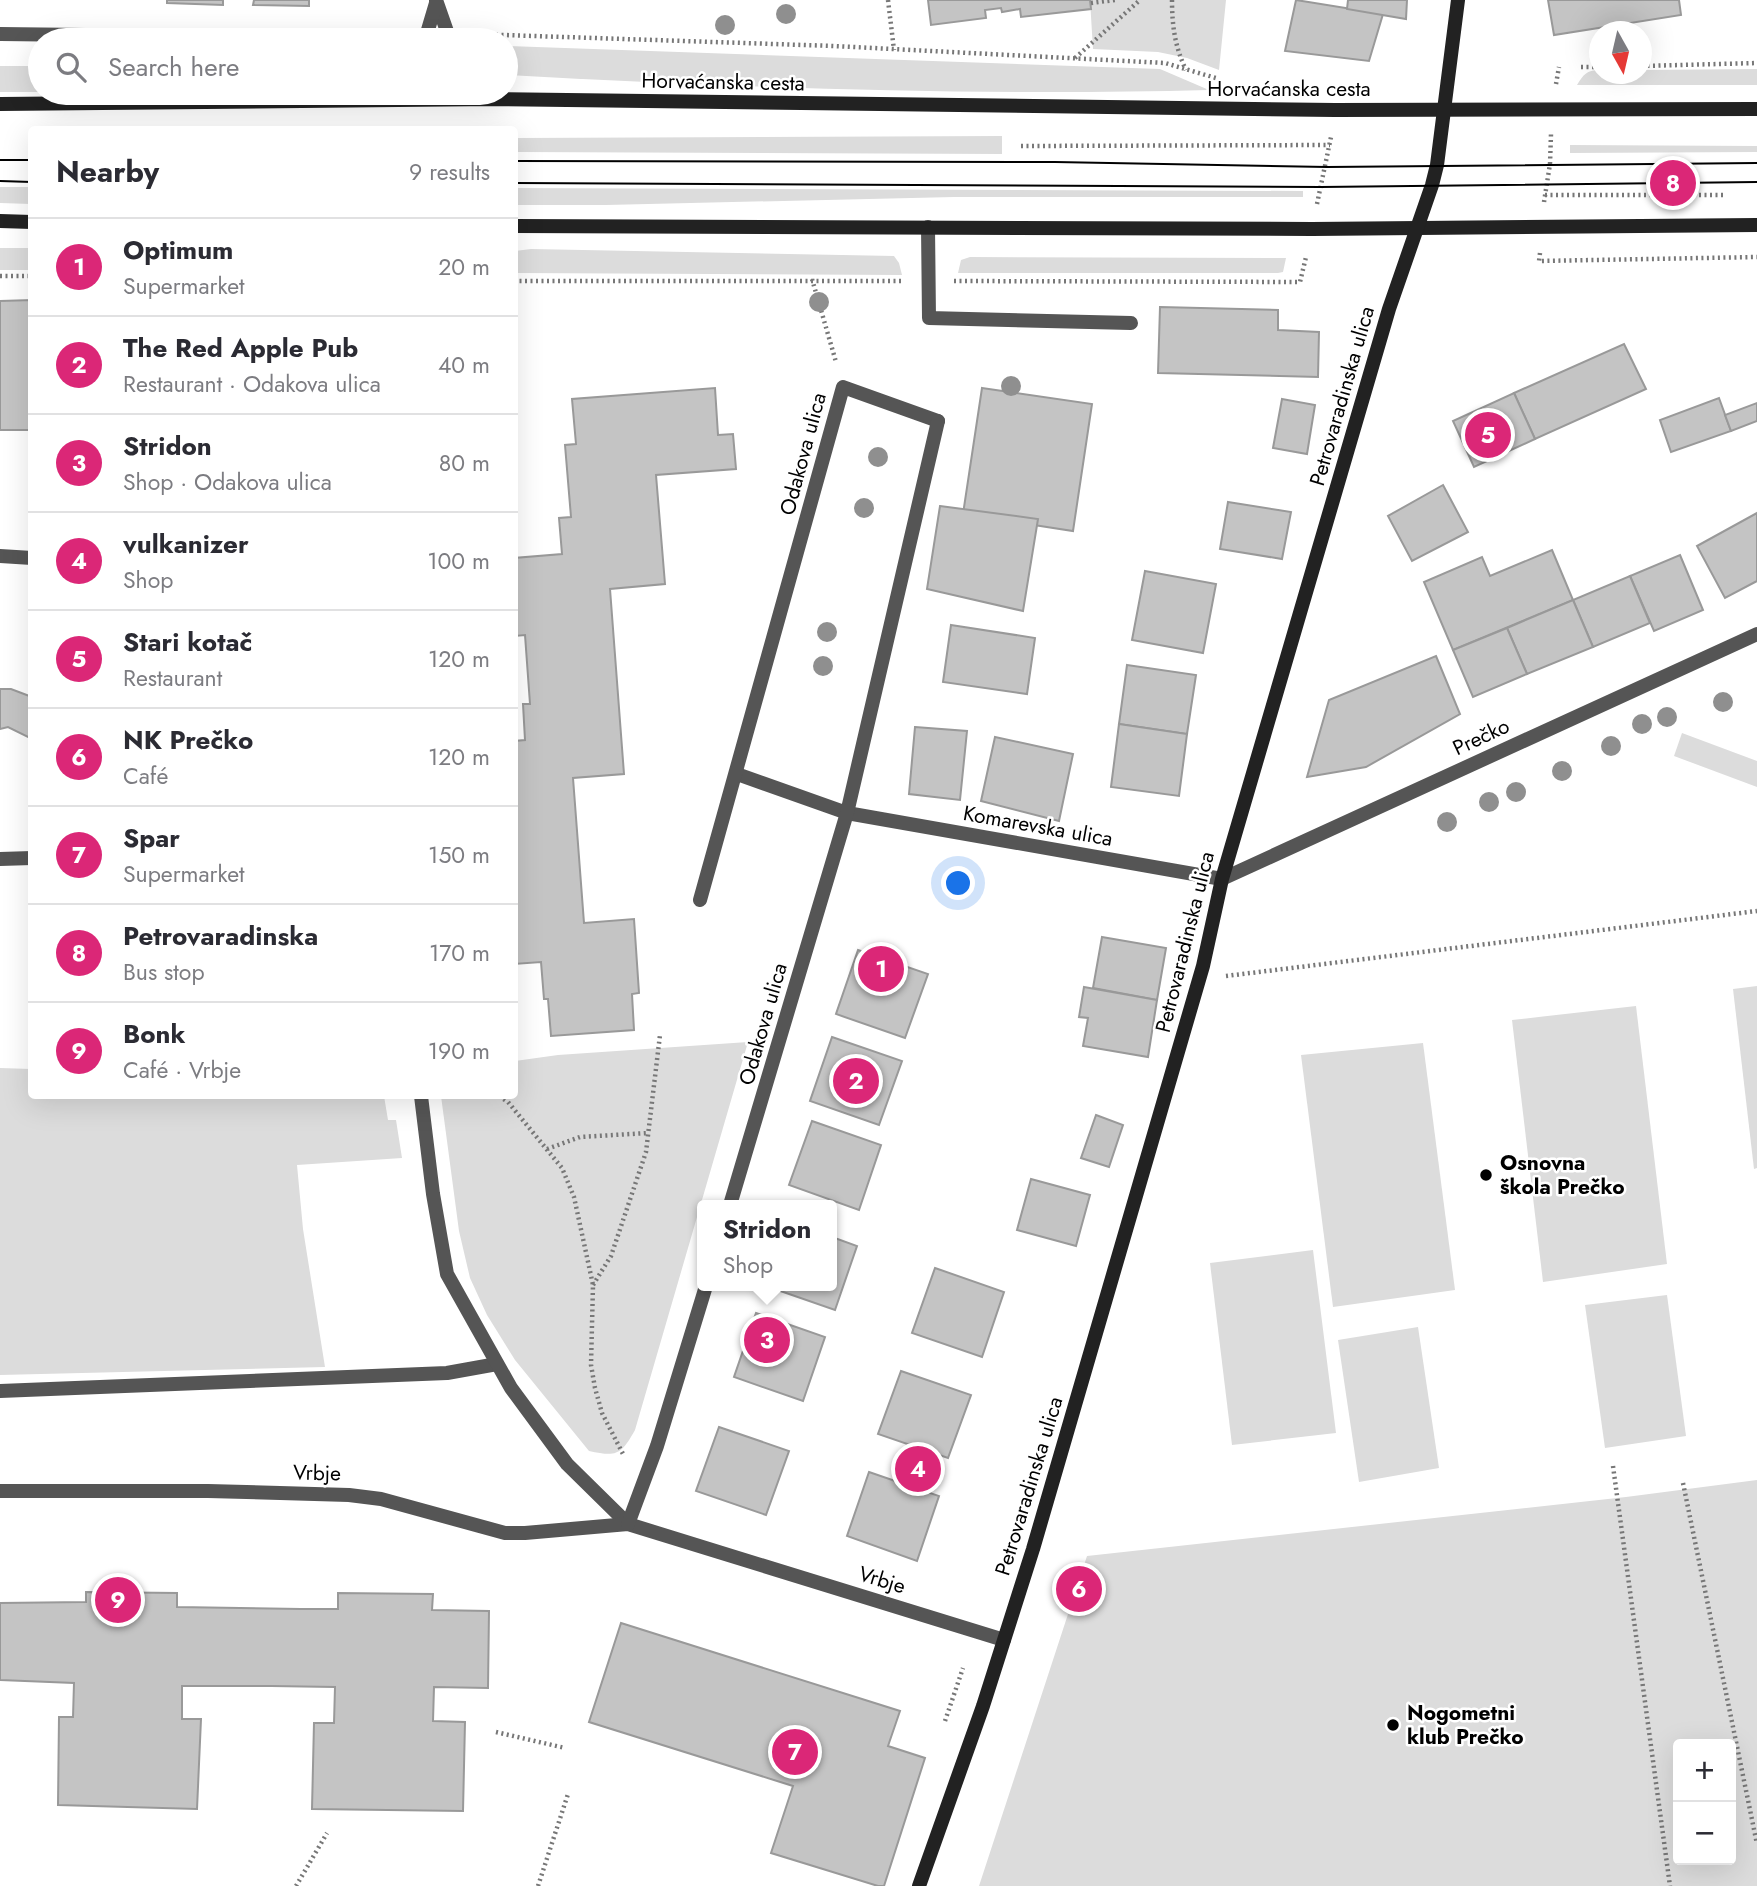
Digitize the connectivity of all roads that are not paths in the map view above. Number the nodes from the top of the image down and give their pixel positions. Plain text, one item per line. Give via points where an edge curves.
1 (1458, 0) edge
2 (436, 2) edge
3 (428, 28) edge
4 (446, 28) edge
5 (0, 34) edge
6 (28, 34) edge
7 (518, 97) edge
8 (28, 103) edge
9 (0, 104) edge
10 (1757, 109) edge
11 (1445, 110) junction
12 (0, 221) edge
13 (28, 222) edge
14 (1757, 225) edge
15 (518, 226) edge
16 (545, 226) junction
17 (928, 227) junction
18 (1418, 227) junction
19 (518, 233) edge
20 (1131, 323) dead end
21 (0, 556) edge
22 (28, 558) edge
23 (1757, 634) edge
24 (737, 774) junction
25 (847, 813) junction
26 (28, 858) edge
27 (0, 859) edge
28 (1222, 879) junction
29 (700, 900) dead end
30 (421, 1099) edge
31 (731, 1200) edge
32 (704, 1291) edge
33 (497, 1364) junction
34 (0, 1391) edge
35 (0, 1491) edge
36 (628, 1524) junction
37 (1004, 1640) junction
38 (919, 1886) edge

1 - 11 street, Petrovaradinska ulica
2 - 3 street
2 - 4 street
5 - 6 street
7 - 11 street, Horvaćanska cesta via 893,106
8 - 9 street, Horvaćanska cesta
10 - 11 street, Horvaćanska cesta
11 - 18 street, Petrovaradinska ulica via 1432,185
12 - 13 street
14 - 18 street
15 - 16 street
16 - 17 street
16 - 19 street
17 - 18 street
17 - 20 street via 929,318
18 - 28 street, Petrovaradinska ulica via 1389,310
21 - 22 street
23 - 28 street, Prečko
24 - 25 street
24 - 25 street, Odakova ulica via 843,387 938,421
24 - 29 street, Odakova ulica
25 - 28 street, Komarevska ulica
25 - 31 street, Odakova ulica
26 - 27 street
28 - 37 street, Petrovaradinska ulica via 1203,966
30 - 33 street, Vrbje via 447,1274
32 - 36 street
33 - 34 street via 447,1373
33 - 36 street, Vrbje via 567,1464
35 - 36 street, Vrbje via 349,1494 505,1533
36 - 37 street, Vrbje
37 - 38 street, Petrovaradinska ulica

